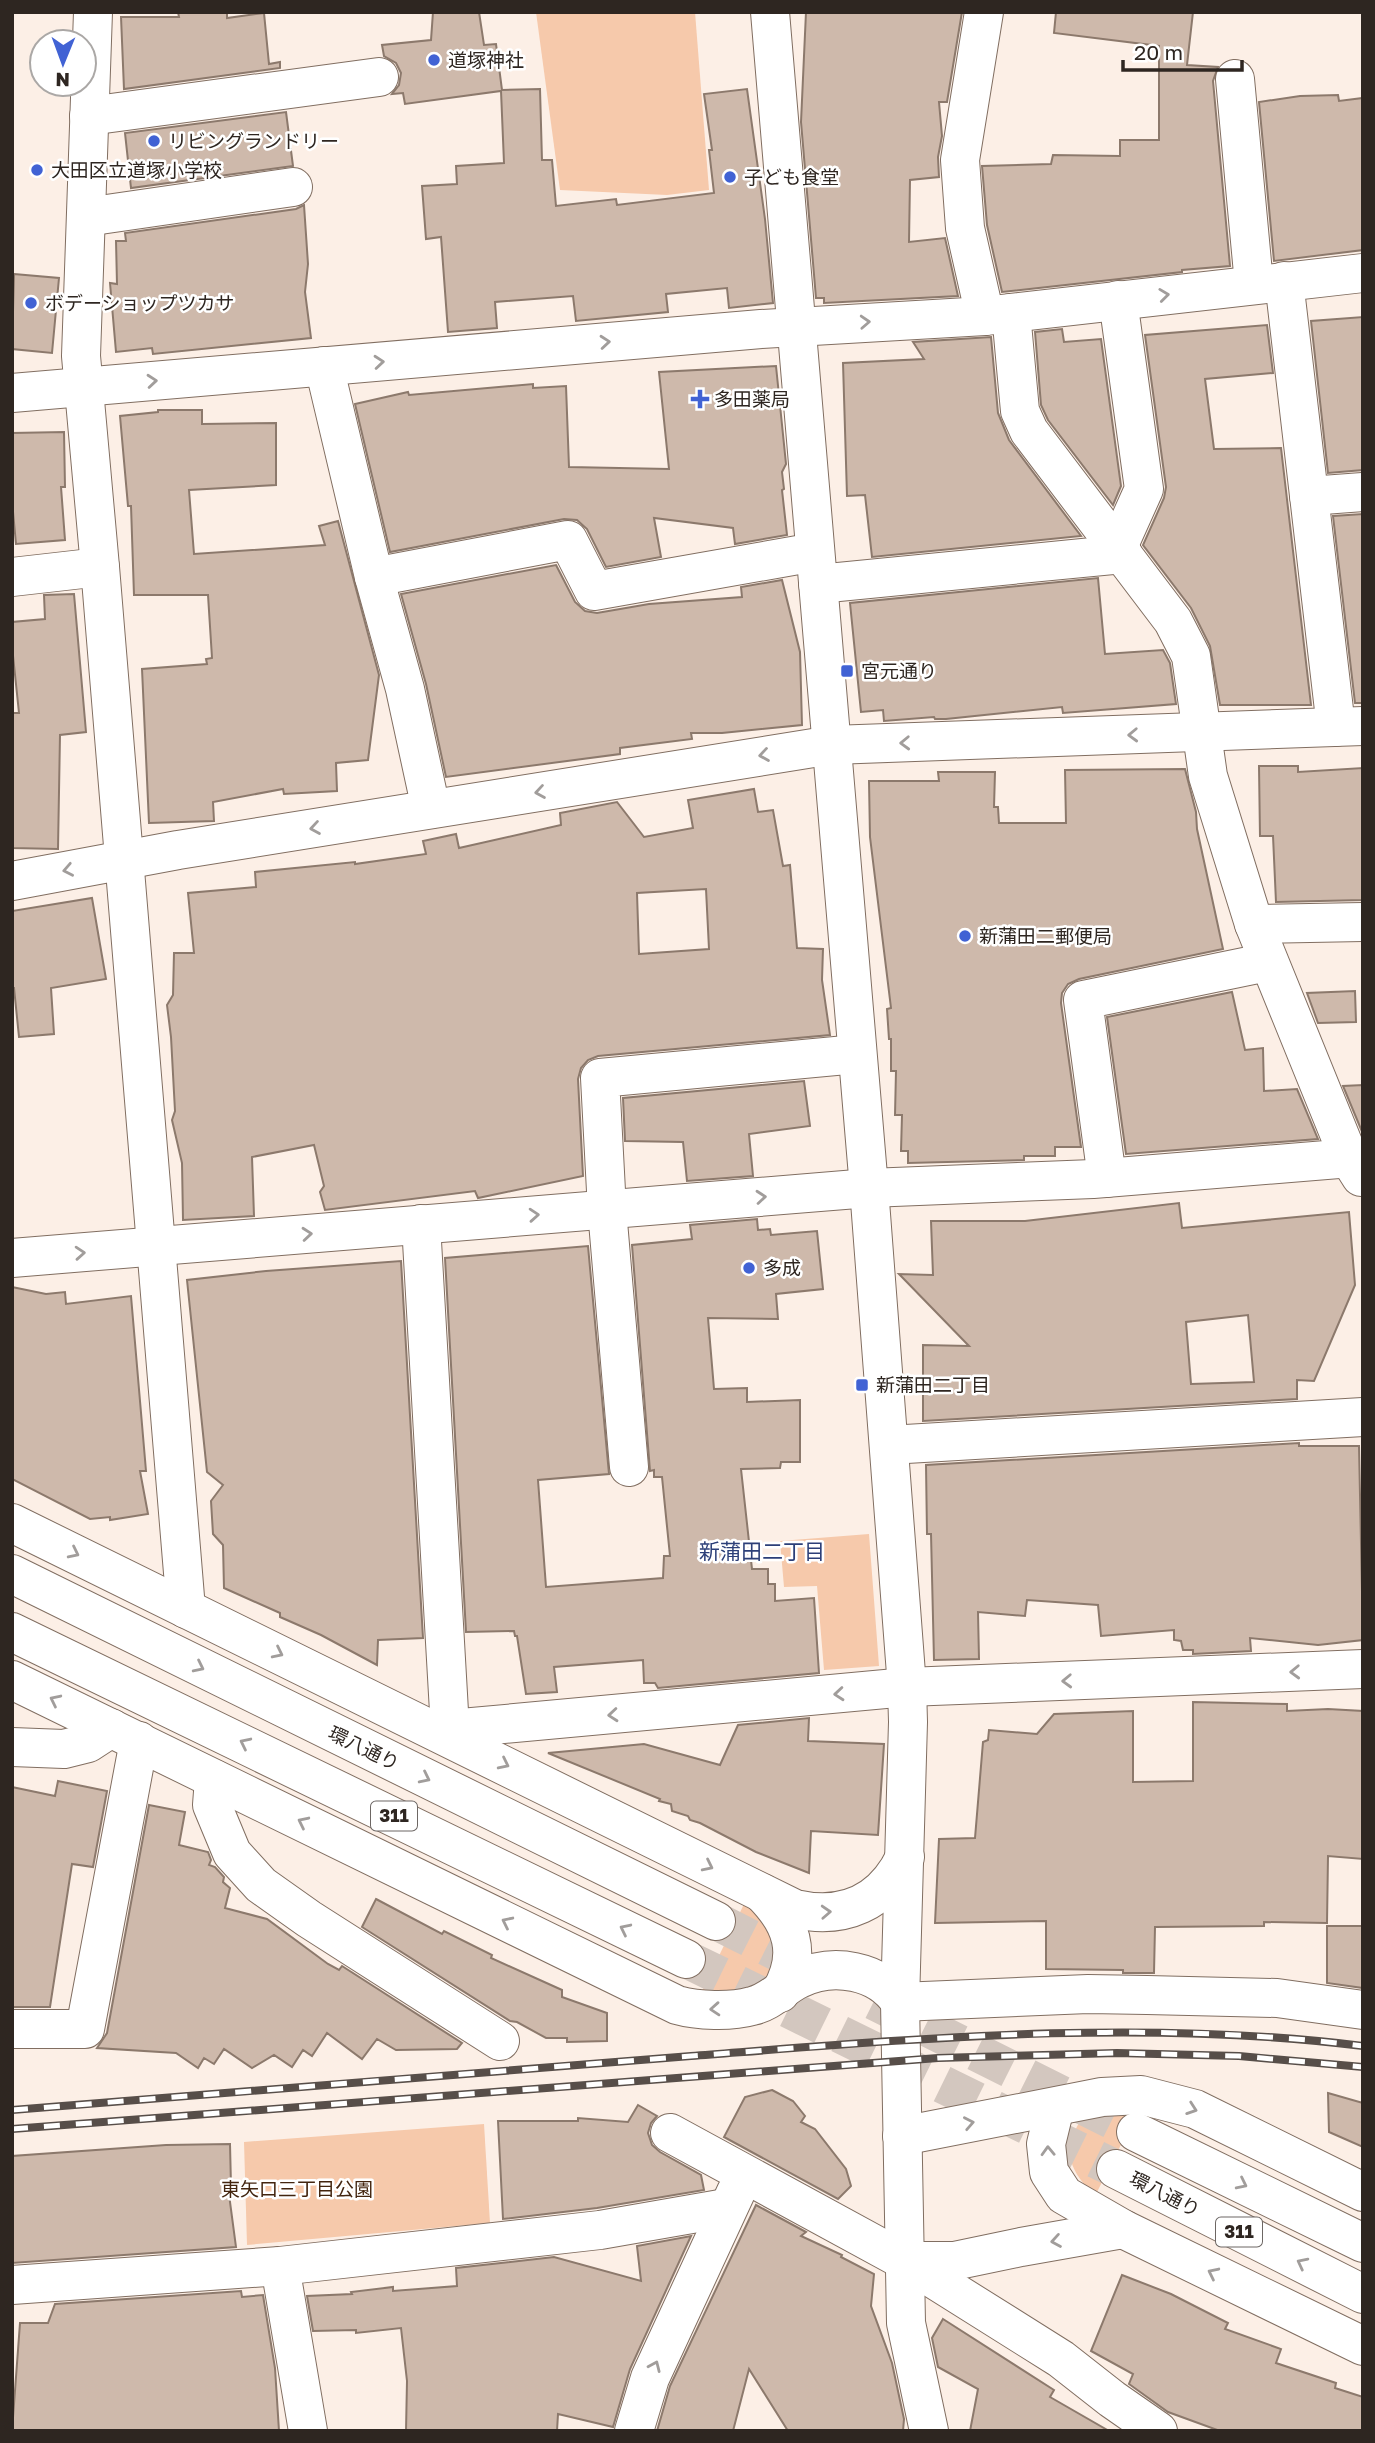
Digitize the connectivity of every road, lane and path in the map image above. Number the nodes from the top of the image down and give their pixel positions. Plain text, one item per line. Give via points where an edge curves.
1 (93, 12) edge
2 (770, 12) edge
3 (984, 12) edge
4 (379, 77) dead end
5 (1235, 79) dead end
6 (89, 116) junction
7 (293, 187) dead end
8 (86, 218) junction
9 (1363, 273) edge
10 (1269, 283) junction
11 (1118, 300) junction
12 (998, 314) junction
13 (796, 326) junction
14 (324, 366) junction
15 (84, 387) junction
16 (12, 393) edge
17 (1363, 492) edge
18 (1309, 496) junction
19 (1121, 550) junction
20 (100, 567) junction
21 (816, 568) junction
22 (12, 577) edge
23 (374, 577) junction
24 (1349, 727) edge
25 (1201, 733) junction
26 (832, 745) junction
27 (431, 809) junction
28 (123, 859) junction
29 (12, 881) edge
30 (1363, 922) edge
31 (1254, 924) junction
32 (1268, 962) junction
33 (857, 1054) junction
34 (1358, 1165) edge
35 (1107, 1178) junction
36 (869, 1188) junction
37 (607, 1210) junction
38 (421, 1224) junction
39 (155, 1247) junction
40 (12, 1258) edge
41 (1363, 1417) edge
42 (889, 1445) junction
43 (629, 1467) dead end
44 (12, 1523) edge
45 (12, 1574) edge
46 (186, 1609) junction
47 (12, 1632) edge
48 (1363, 1669) edge
49 (12, 1680) edge
50 (907, 1687) junction
51 (448, 1732) junction
52 (125, 1735) junction
53 (12, 1747) edge
54 (214, 1779) junction
55 (905, 1857) junction
56 (762, 1893) junction
57 (716, 1921) tunnel mouth
58 (687, 1959) tunnel mouth
59 (780, 1993) junction
60 (900, 2002) junction
61 (1363, 2010) edge
62 (12, 2029) edge
63 (500, 2041) dead end
64 (1055, 2107) junction
65 (1136, 2132) tunnel mouth
66 (670, 2133) dead end
67 (902, 2136) junction
68 (1116, 2169) tunnel mouth
69 (745, 2176) junction
70 (1363, 2192) edge
71 (726, 2208) junction
72 (1123, 2229) junction
73 (1363, 2243) edge
74 (905, 2261) junction
75 (280, 2266) junction
76 (12, 2285) edge
77 (1363, 2294) edge
78 (1363, 2346) edge
79 (308, 2431) edge
80 (634, 2431) edge
81 (929, 2431) edge
82 (1158, 2431) edge

1 - 6 street
2 - 13 street
3 - 12 street via 960,160 965,228
4 - 6 street
5 - 10 street
6 - 8 street
7 - 8 street
8 - 15 street
9 - 10 street
11 -> 10 street
10 - 18 street
11 - 12 street
11 - 19 street via 1144,489
13 -> 12 street
12 - 19 street via 1020,411 1029,431
14 -> 13 street
13 - 21 street
15 -> 14 street
14 - 23 street
15 - 16 street
15 - 20 street
17 - 18 street
18 - 24 street
19 - 21 street
19 - 25 street via 1173,621 1191,656
20 - 22 street
20 - 28 street
21 - 23 street via 594,591 568,540
21 - 26 street
23 - 27 street
24 - 25 street
25 -> 26 street
25 - 31 street via 1208,776
26 -> 27 street
26 - 33 street
27 -> 28 street
28 -> 29 street
28 - 39 street
30 - 31 street
31 - 32 street
32 - 34 street
32 - 35 street via 1083,1000
33 - 36 street
33 - 37 street via 600,1078
34 - 35 street
35 - 36 street
37 -> 36 street
36 - 42 street
38 -> 37 street
37 - 43 street
39 -> 38 street
38 - 51 street
40 -> 39 street
39 - 46 street
41 - 42 street
42 - 50 street
44 -> 46 street
45 -> 57 street, 環八通り / 311
46 -> 51 street
58 -> 47 street, 311
48 -> 50 street
52 -> 49 street
50 -> 51 street
50 - 55 street
51 -> 56 street
52 - 53 street via 64,1749
52 - 54 street
52 - 62 street via 85,2029
59 -> 54 street via 751,2007 703,2010 677,2006
54 - 63 street via 212,1805 224,1835 232,1853 261,1885
56 -> 55 street via 804,1911 844,1911 875,1897
55 - 60 street
56 - 59 street via 788,1925 792,1943 793,1962
59 - 60 street via 798,1979 818,1972 851,1971 880,1981
60 - 61 street via 1088,1993 1277,1998
60 - 67 street
67 -> 64 street
64 -> 70 street via 1141,2095 1195,2109
72 -> 64 street via 1064,2195 1049,2172 1046,2144
65 -> 73 street, 311
66 - 69 street
67 - 74 street
77 -> 68 street, 環八通り / 311
69 - 71 street
69 - 74 street
71 - 75 street via 600,2230
80 -> 71 street via 650,2378
72 -> 74 street via 954,2261
78 -> 72 street
74 - 81 street via 906,2323
74 - 82 street via 1061,2359
75 - 76 street
75 - 79 street

